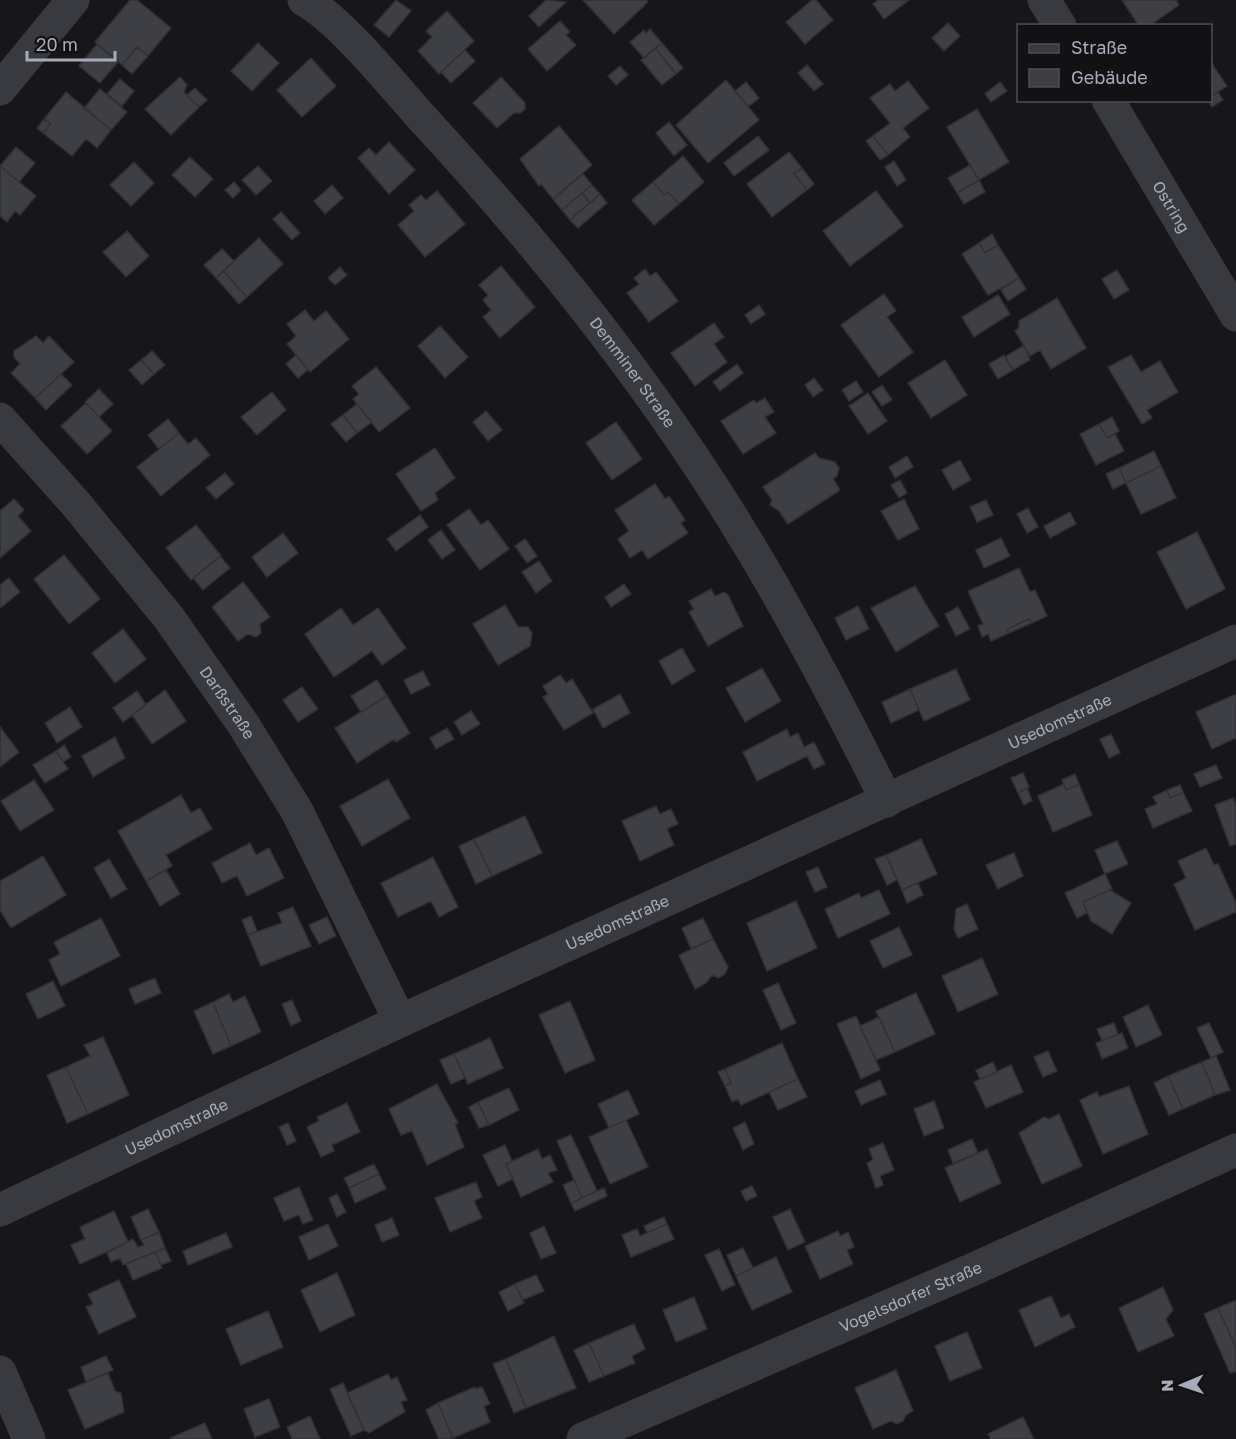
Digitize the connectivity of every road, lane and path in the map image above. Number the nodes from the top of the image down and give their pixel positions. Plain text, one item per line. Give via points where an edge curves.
1 (73, 0) edge
2 (304, 0) edge
3 (1044, 0) edge
4 (1059, 24) edge
5 (0, 89) edge
6 (1109, 102) edge
7 (1236, 315) edge
8 (0, 420) edge
9 (1236, 641) edge
10 (887, 801) junction
11 (400, 1022) junction
12 (1236, 1150) edge
13 (0, 1210) edge
14 (0, 1372) edge
15 (29, 1439) edge
16 (583, 1439) edge

1 - 5 street
2 - 10 street, Demminer Straße via 346,35 519,226 638,378 785,606
3 - 4 street
6 - 7 street, Ostring
8 - 11 street, Darßstraße via 76,504 169,618 243,723 297,811
9 - 10 street, Usedomstraße
10 - 11 street, Usedomstraße
11 - 13 street, Usedomstraße
12 - 16 street, Vogelsdorfer Straße
14 - 15 street

